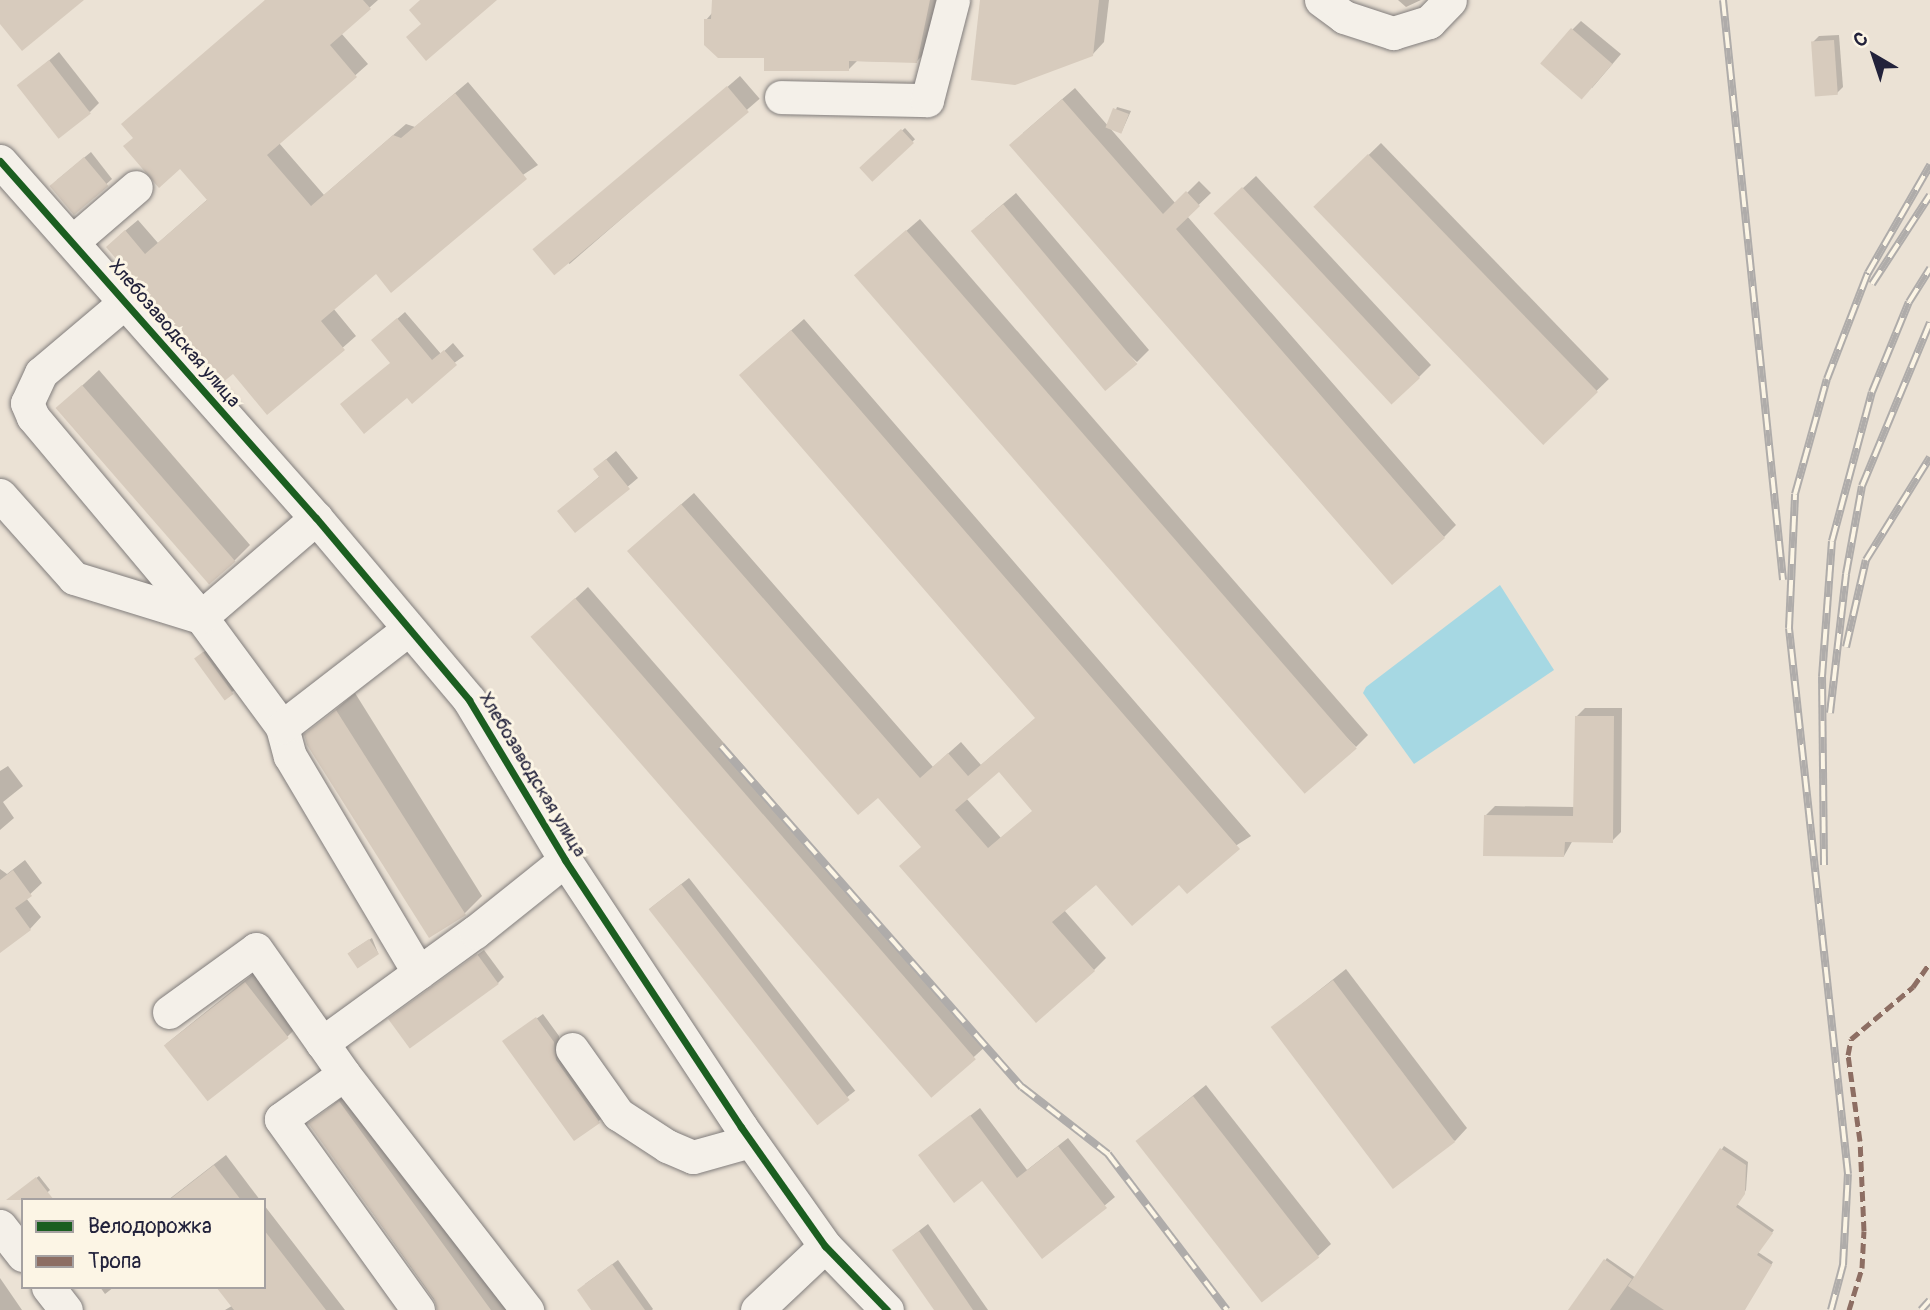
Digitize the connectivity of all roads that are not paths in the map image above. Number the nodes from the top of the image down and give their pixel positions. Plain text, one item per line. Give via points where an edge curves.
1 (953, 0) edge
2 (1321, 0) edge
3 (1450, 0) edge
4 (781, 97) dead end
5 (0, 161) edge
6 (136, 187) dead end
7 (72, 242) junction
8 (125, 302) junction
9 (0, 495) edge
10 (316, 518) junction
11 (201, 617) junction
12 (409, 629) junction
13 (282, 727) junction
14 (565, 860) junction
15 (419, 973) junction
16 (169, 1012) dead end
17 (321, 1043) junction
18 (572, 1049) dead end
19 (344, 1074) junction
20 (750, 1141) junction
21 (0, 1226) edge
22 (825, 1246) junction
23 (21, 1252) edge
24 (50, 1289) edge
25 (766, 1306) edge
26 (66, 1310) edge
27 (418, 1310) edge
28 (527, 1310) edge
29 (887, 1310) edge

1 - 4 street via 928,100
2 - 3 street via 1345,17 1393,33 1429,22
5 - 7 street, Хлебозаводская улица
6 - 7 street
7 - 8 street, Хлебозаводская улица
8 - 10 street, Хлебозаводская улица
8 - 11 street via 41,373 27,403 33,417
9 - 11 street via 74,578
10 - 11 street
10 - 12 street, Хлебозаводская улица
11 - 13 street
12 - 13 street
12 - 14 street, Хлебозаводская улица via 469,700
13 - 15 street via 290,756
14 - 15 street
14 - 20 street, Хлебозаводская улица
15 - 17 street
16 - 17 street via 256,949
17 - 19 street
18 - 20 street via 618,1114 667,1146 693,1157
19 - 27 street via 281,1119
19 - 28 street
20 - 22 street, Хлебозаводская улица
21 - 23 street
22 - 25 street
22 - 29 street, Хлебозаводская улица
24 - 26 street

